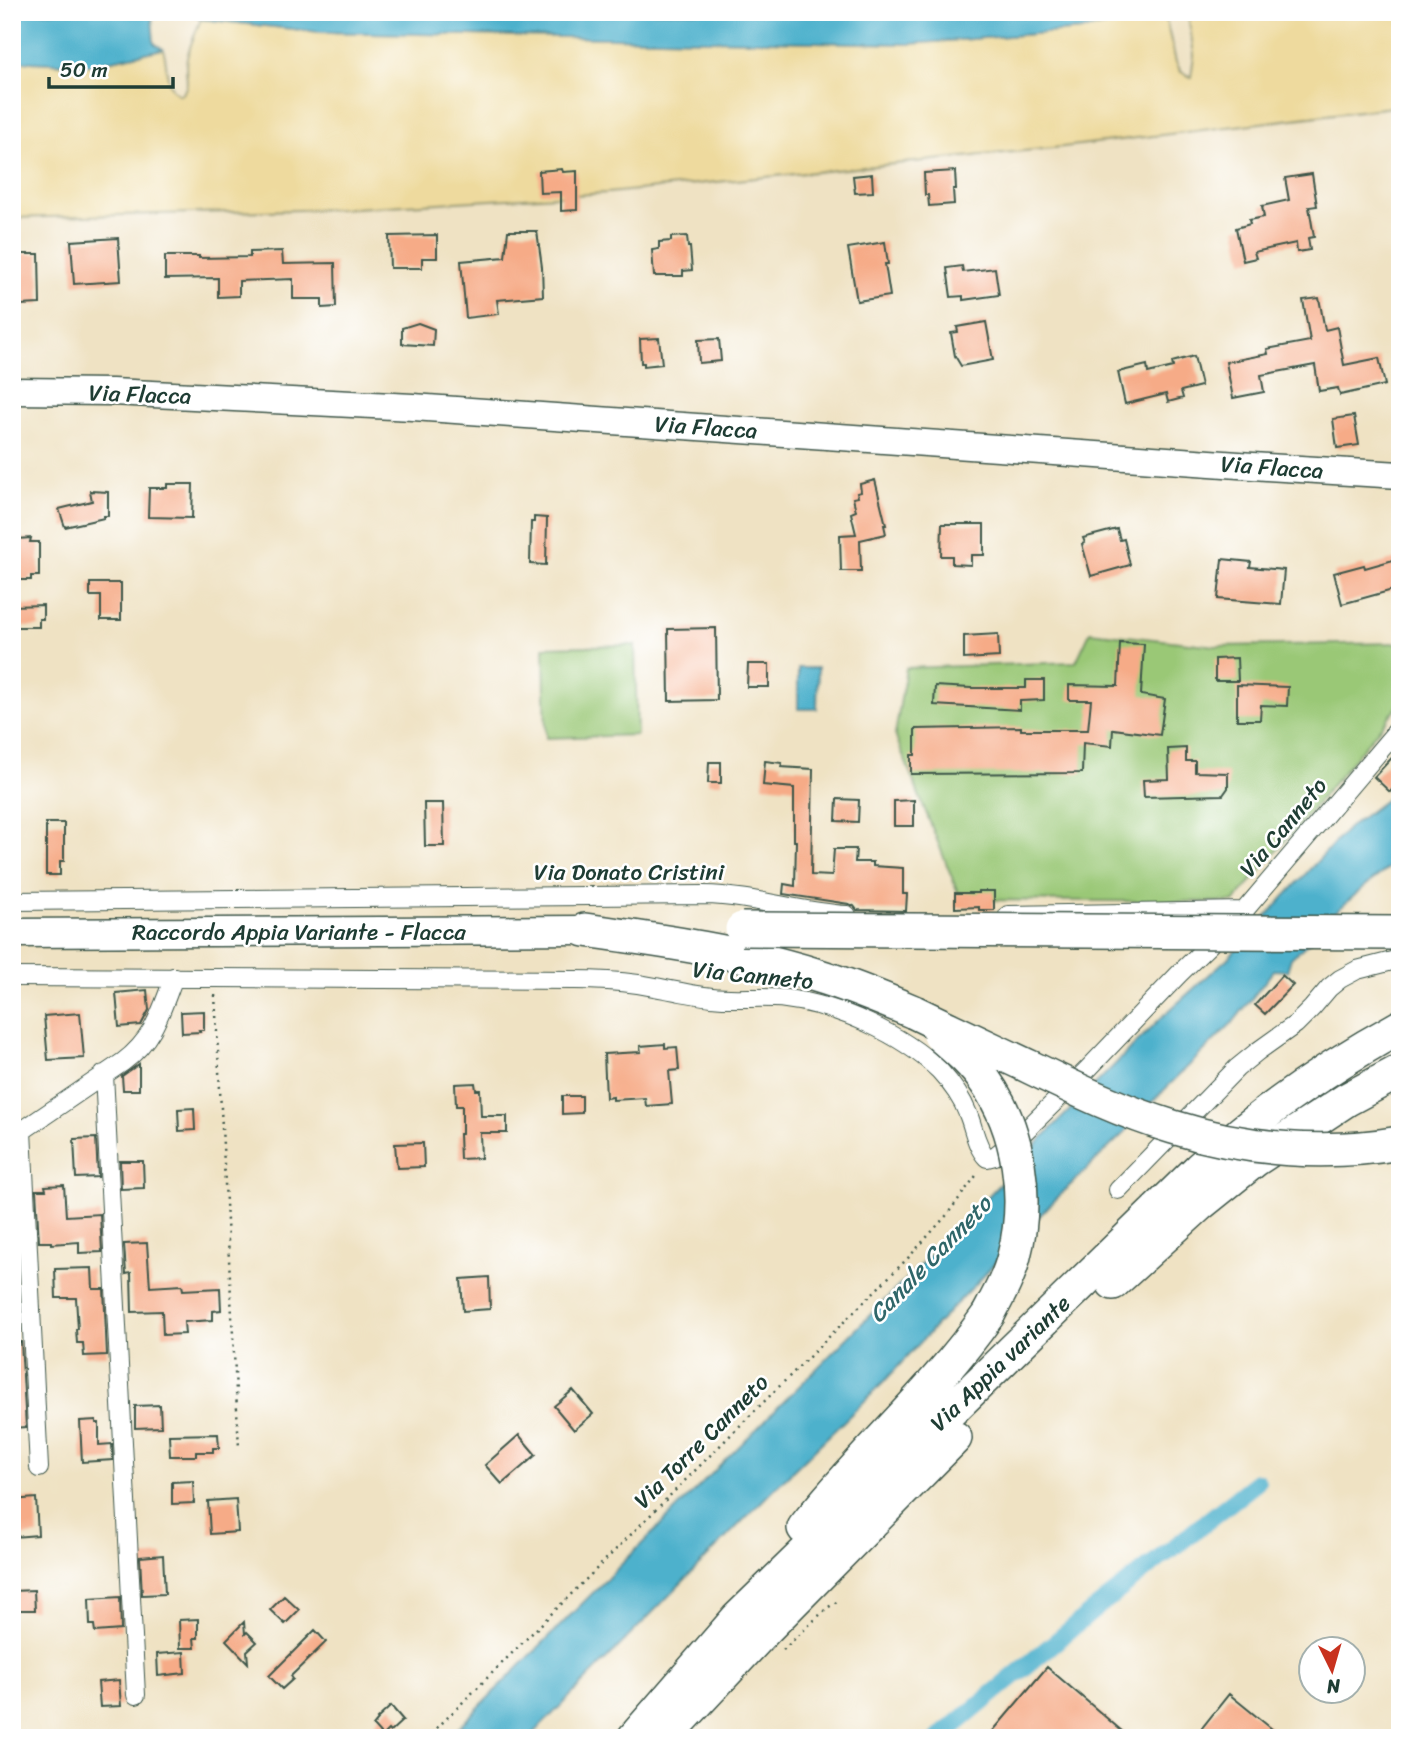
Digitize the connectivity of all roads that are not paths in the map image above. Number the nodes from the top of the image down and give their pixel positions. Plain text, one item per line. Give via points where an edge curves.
1 (12, 391) edge
2 (1400, 475) edge
3 (1400, 727) edge
4 (12, 901) edge
5 (1244, 911) junction
6 (585, 930) joint
7 (12, 933) edge
8 (1400, 933) edge
9 (743, 942) junction
10 (1400, 959) edge
11 (12, 977) edge
12 (174, 977) junction
13 (915, 1013) junction
14 (1400, 1027) edge
15 (1400, 1071) edge
16 (104, 1074) junction
17 (17, 1134) edge
18 (1400, 1143) edge
19 (1118, 1190) dead end
20 (39, 1468) dead end
21 (759, 1598) junction
22 (136, 1695) dead end
23 (634, 1738) edge
24 (664, 1738) edge

1 - 2 main road, Via Flacca via 399,406
3 - 5 street, Via Canneto
4 - 5 street, Via Donato Cristini via 693,895 871,916
5 - 12 street, Via Canneto via 1024,1132 987,1158 959,1095 927,1060 870,1025 797,1000 723,998 583,980
6 - 7 main road, Raccordo Appia Variante - Flacca
6 - 9 highway
8 - 9 highway, bridge
9 - 13 highway via 792,968
10 - 19 street via 1357,970 1334,984 1296,1024 1237,1068
11 - 12 street, Via Canneto
12 - 16 street via 148,1038
13 - 18 highway, bridge via 1105,1102 1191,1132 1302,1150
13 - 21 highway, bridge via 982,1076 1004,1115 1014,1144 1020,1191 1011,1265 988,1315 953,1361 816,1512
14 - 21 highway, Via Appia variante via 1307,1083 1222,1148
15 - 24 highway, Via Appia variante via 1271,1148 1177,1225 927,1466
16 - 17 street
16 - 22 street
17 - 20 street
21 - 23 highway, Via Appia variante

